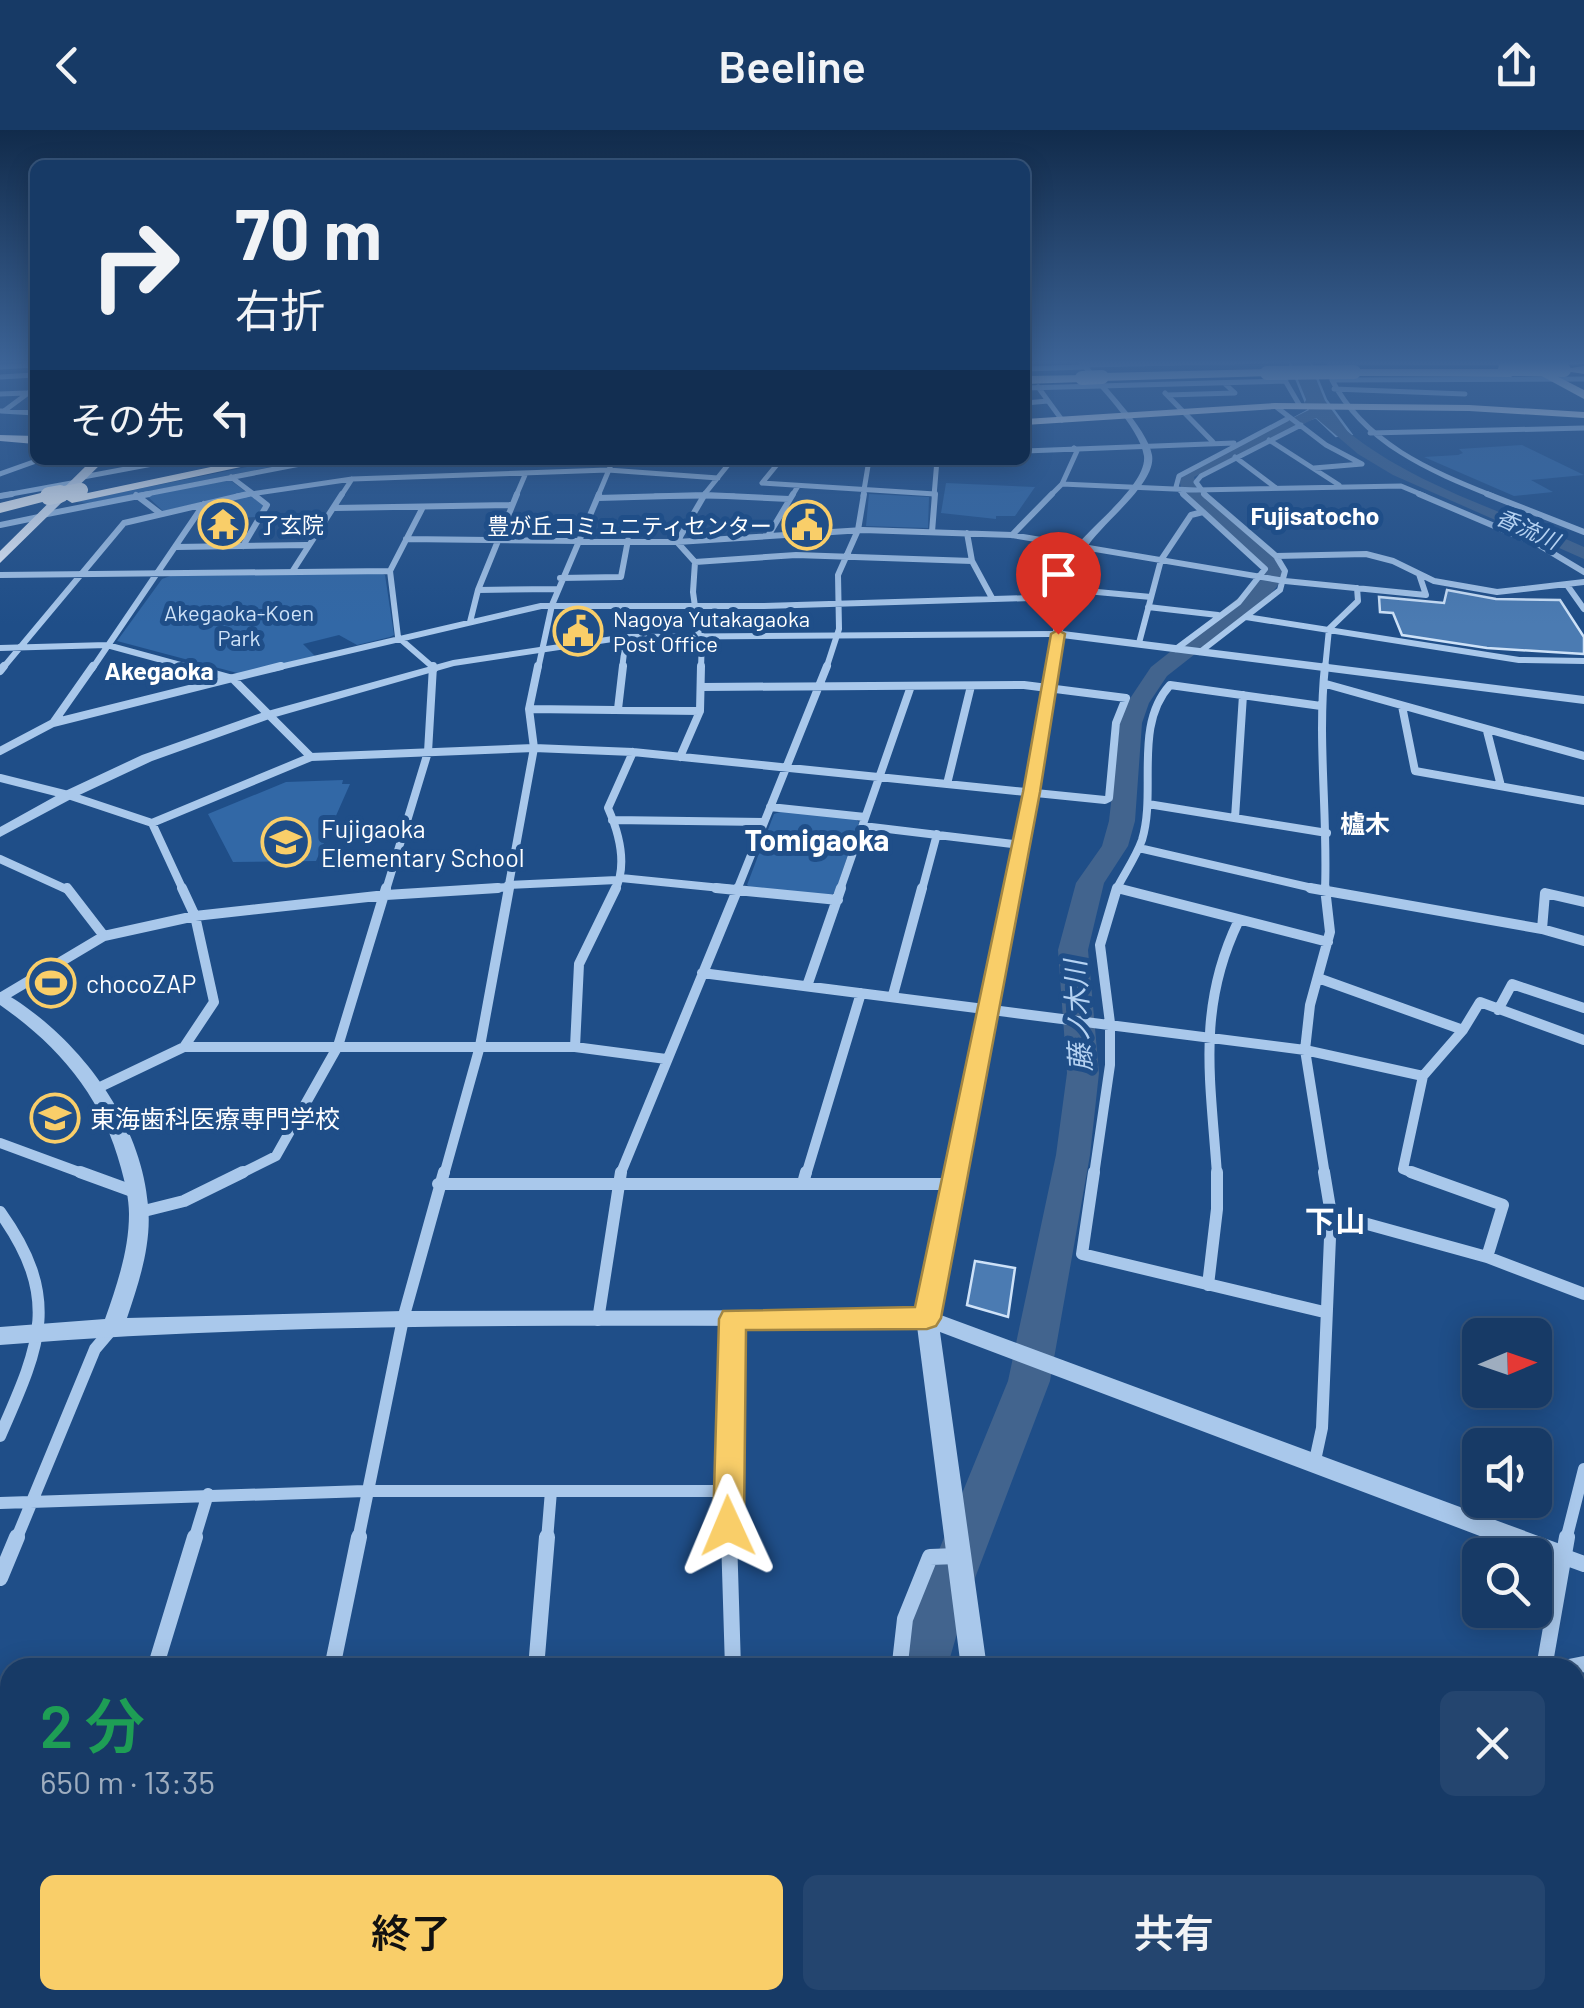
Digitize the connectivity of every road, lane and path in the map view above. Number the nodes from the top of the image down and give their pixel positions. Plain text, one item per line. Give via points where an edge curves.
1 (1074, 448) edge
2 (1064, 449) edge
3 (1144, 449) edge
4 (1227, 449) edge
5 (1253, 449) edge
6 (1283, 449) edge
7 (1331, 449) edge
8 (1396, 449) edge
9 (1030, 451) edge
10 (1235, 458) junction
11 (30, 464) edge
12 (95, 465) edge
13 (156, 465) edge
14 (203, 465) edge
15 (232, 465) edge
16 (297, 465) edge
17 (610, 465) edge
18 (728, 465) edge
19 (777, 465) edge
20 (868, 465) edge
21 (937, 465) edge
22 (1314, 468) junction
23 (608, 470) junction
24 (0, 471) edge
25 (525, 475) junction
26 (231, 478) junction
27 (718, 478) junction
28 (352, 479) junction
29 (1062, 484) junction
30 (798, 486) junction
31 (1340, 486) junction
32 (78, 487) junction
33 (1136, 487) junction
34 (1276, 488) junction
35 (1180, 490) junction
36 (1197, 490) junction
37 (862, 491) junction
38 (252, 493) junction
39 (935, 494) junction
40 (136, 495) junction
41 (705, 495) junction
42 (0, 496) edge
43 (598, 498) junction
44 (789, 500) junction
45 (204, 504) junction
46 (512, 506) junction
47 (422, 507) junction
48 (43, 508) junction
49 (336, 508) junction
50 (0, 511) edge
51 (1203, 512) junction
52 (161, 514) junction
53 (0, 525) edge
54 (858, 530) junction
55 (932, 532) junction
56 (1584, 532) edge
57 (967, 533) junction
58 (1012, 535) junction
59 (768, 536) junction
60 (498, 538) junction
61 (579, 539) junction
62 (406, 540) junction
63 (628, 540) junction
64 (677, 542) junction
65 (307, 545) junction
66 (243, 546) junction
67 (1082, 546) junction
68 (176, 548) junction
69 (846, 556) junction
70 (1276, 556) junction
71 (0, 558) edge
72 (1161, 560) junction
73 (972, 561) junction
74 (695, 562) junction
75 (390, 571) junction
76 (292, 572) junction
77 (1584, 572) edge
78 (159, 574) junction
79 (1419, 574) junction
80 (80, 575) junction
81 (0, 576) edge
82 (560, 578) junction
83 (1264, 578) junction
84 (1282, 581) junction
85 (1584, 584) edge
86 (1567, 585) junction
87 (1357, 588) junction
88 (478, 590) junction
89 (557, 590) junction
90 (1064, 593) junction
91 (1151, 597) junction
92 (992, 598) junction
93 (840, 604) junction
94 (552, 605) junction
95 (696, 606) junction
96 (1148, 607) junction
97 (1584, 609) edge
98 (1218, 615) junction
99 (1246, 617) junction
100 (470, 622) junction
101 (1329, 629) junction
102 (1058, 634) junction
103 (835, 635) junction
104 (701, 636) junction
105 (398, 637) junction
106 (626, 638) junction
107 (1138, 643) junction
108 (107, 645) junction
109 (542, 647) junction
110 (0, 648) edge
111 (20, 648) junction
112 (1176, 649) junction
113 (1200, 652) junction
114 (1584, 661) edge
115 (434, 668) junction
116 (1327, 668) junction
117 (0, 671) edge
118 (233, 679) junction
119 (1326, 684) junction
120 (821, 686) junction
121 (911, 686) junction
122 (971, 686) junction
123 (1048, 686) junction
124 (702, 687) junction
125 (1243, 696) junction
126 (1584, 700) edge
127 (1321, 706) junction
128 (1402, 706) junction
129 (530, 709) junction
130 (618, 710) junction
131 (700, 711) junction
132 (268, 715) junction
133 (53, 723) junction
134 (1487, 731) junction
135 (534, 748) junction
136 (0, 750) edge
137 (428, 752) junction
138 (632, 752) junction
139 (1584, 756) edge
140 (680, 757) junction
141 (311, 758) junction
142 (787, 768) junction
143 (879, 777) junction
144 (0, 778) edge
145 (947, 784) junction
146 (1501, 786) junction
147 (1032, 792) junction
148 (68, 795) junction
149 (1584, 800) edge
150 (1148, 804) junction
151 (770, 807) junction
152 (1235, 818) junction
153 (612, 820) junction
154 (864, 821) junction
155 (764, 822) junction
156 (152, 823) junction
157 (0, 833) edge
158 (1327, 833) junction
159 (937, 834) junction
160 (1021, 845) junction
161 (1139, 848) junction
162 (0, 859) edge
163 (619, 879) junction
164 (508, 886) junction
165 (1116, 888) junction
166 (1325, 891) junction
167 (735, 892) junction
168 (386, 895) junction
169 (838, 900) junction
170 (1584, 902) edge
171 (195, 916) junction
172 (1238, 922) junction
173 (1542, 929) junction
174 (104, 936) junction
175 (1584, 941) edge
176 (1328, 942) junction
177 (702, 973) junction
178 (1318, 978) junction
179 (806, 986) junction
180 (860, 993) junction
181 (893, 995) junction
182 (0, 998) edge
183 (989, 1008) junction
184 (1584, 1008) edge
185 (1498, 1010) junction
186 (1109, 1023) junction
187 (1463, 1030) junction
188 (1205, 1036) junction
189 (1584, 1040) edge
190 (338, 1046) junction
191 (480, 1046) junction
192 (184, 1047) junction
193 (575, 1047) junction
194 (1306, 1050) junction
195 (666, 1058) junction
196 (1423, 1076) junction
197 (98, 1088) junction
198 (0, 1143) edge
199 (616, 1182) junction
200 (804, 1183) junction
201 (438, 1184) junction
202 (954, 1184) junction
203 (135, 1192) junction
204 (0, 1212) edge
205 (140, 1212) junction
206 (1331, 1214) junction
207 (1486, 1256) junction
208 (1208, 1285) junction
209 (1584, 1294) edge
210 (1324, 1312) junction
211 (403, 1318) junction
212 (927, 1318) junction
213 (733, 1319) junction
214 (598, 1320) junction
215 (113, 1328) junction
216 (40, 1333) junction
217 (0, 1336) edge
218 (0, 1436) edge
219 (1314, 1465) junction
220 (1584, 1468) edge
221 (551, 1491) junction
222 (728, 1491) junction
223 (365, 1492) junction
224 (208, 1494) junction
225 (34, 1500) junction
226 (0, 1503) edge
227 (957, 1557) junction
228 (1573, 1560) edge
229 (0, 1578) edge
230 (158, 1658) edge
231 (334, 1658) edge
232 (537, 1658) edge
233 (733, 1658) edge
234 (901, 1658) edge
235 (972, 1658) edge
236 (1547, 1658) edge

1 - 29 street
2 - 9 street
3 - 33 street via 1146,471
4 - 35 street via 1185,471 1175,482
5 - 10 street
6 - 22 street
7 - 22 street via 1362,464
8 - 56 street
10 - 34 street
10 - 36 street via 1201,476
11 - 24 street
12 - 32 main road
13 - 32 street
14 - 32 highway
15 - 32 highway
16 - 26 street
17 - 23 street
18 - 27 street
19 - 30 street via 762,484
20 - 37 street
21 - 39 street
22 - 31 street
23 - 25 street
23 - 27 street
23 - 43 street
25 - 28 street
25 - 46 street
26 - 38 street
26 - 40 street
27 - 41 street
28 - 38 street
28 - 49 street
29 - 33 street
29 - 58 street
30 - 37 street
30 - 44 street
31 - 34 street
31 - 77 street via 1411,488
32 - 42 street
32 - 48 highway, bridge
33 - 35 street
33 - 67 street
34 - 36 street
35 - 36 street
35 - 51 street
36 - 70 street
37 - 39 street
37 - 54 street
38 - 45 street
38 - 66 street via 268,505
39 - 55 street
40 - 48 street
40 - 52 street
41 - 43 street
41 - 44 street
41 - 64 street via 681,523
43 - 61 street
44 - 59 street
45 - 52 street
45 - 68 street
46 - 47 street
46 - 60 street
47 - 49 street
47 - 62 street
48 - 50 highway
48 - 53 street
48 - 71 main road
49 - 65 street
51 - 72 street via 1191,515
51 - 83 street via 1261,562
52 - 80 street via 124,523
54 - 55 street
54 - 59 street
54 - 69 street
55 - 57 street
57 - 58 street
57 - 73 street
58 - 67 street
59 - 64 street
60 - 61 street
60 - 62 street
60 - 88 street
61 - 63 street
61 - 82 street
62 - 75 street
63 - 64 street
63 - 82 street via 621,577
64 - 74 street
65 - 66 street
65 - 76 street
66 - 68 street
67 - 72 street
67 - 90 street
68 - 78 street
69 - 73 street
69 - 74 street
69 - 93 street via 838,575
70 - 79 street via 1366,554
70 - 84 street via 1285,572
72 - 83 street
72 - 91 street
73 - 92 street
74 - 95 street
75 - 76 street
75 - 105 street
76 - 78 street
78 - 80 street
78 - 108 street
79 - 86 street via 1497,592
79 - 87 street via 1426,595
80 - 81 street
80 - 111 street
82 - 89 street
83 - 84 street
83 - 98 street
84 - 87 street
84 - 99 street
85 - 86 street
86 - 97 street
87 - 101 street via 1358,602
88 - 89 street
88 - 100 street
89 - 94 street
90 - 91 street
90 - 92 street
90 - 102 street
91 - 96 street
92 - 93 street
93 - 95 street
93 - 103 street
94 - 95 street
94 - 100 street
94 - 109 street
95 - 104 street
96 - 98 street
96 - 107 street
98 - 112 street
99 - 101 street
99 - 113 street
100 - 105 street
101 - 114 street via 1519,660
101 - 116 street
102 - 103 street
102 - 107 street
102 - 123 street
103 - 104 street
103 - 120 street
104 - 106 street
104 - 124 street
105 - 115 street
105 - 118 street
106 - 109 street
106 - 130 street
107 - 112 street
108 - 111 street
108 - 118 street
108 - 133 street
109 - 115 street
109 - 129 street
110 - 111 street
111 - 117 street
112 - 113 street
113 - 116 street
115 - 132 street
115 - 137 street
116 - 119 street
116 - 126 street
118 - 132 street
118 - 133 street
119 - 127 street
119 - 128 street
120 - 121 street
120 - 124 street
120 - 142 street
121 - 122 street
121 - 143 street
122 - 123 street
122 - 145 street
123 - 147 street
123 - 147 street via 1126,698 1116,722 1109,798
124 - 131 street
125 - 127 street
125 - 150 street via 1170,685 1160,696 1152,720
125 - 152 street
127 - 158 street
128 - 134 street
128 - 146 street via 1415,770
129 - 130 street
129 - 135 street
130 - 131 street
131 - 140 street
132 - 141 street
132 - 148 street
133 - 136 street
134 - 139 street
134 - 146 street
135 - 137 street
135 - 138 street
135 - 164 street
137 - 141 street
137 - 168 street
138 - 140 street
138 - 153 street via 608,808
140 - 142 street
141 - 156 street
142 - 143 street
142 - 151 street
143 - 145 street
143 - 154 street
144 - 148 street
145 - 147 street
146 - 149 street
147 - 160 street
148 - 156 street
148 - 157 street
150 - 152 street
150 - 161 street
151 - 154 street
151 - 155 street
152 - 158 street
153 - 155 street
153 - 163 street
154 - 159 street
154 - 169 street
155 - 167 street
156 - 171 street
158 - 166 street
159 - 160 street
159 - 181 street
160 - 183 street
161 - 165 street
161 - 166 street
162 - 174 street via 66,887
163 - 164 street
163 - 167 street
163 - 193 street via 579,964
164 - 168 street
164 - 191 street
165 - 172 street
165 - 186 street via 1100,945
166 - 173 street
166 - 176 street
167 - 169 street
167 - 177 street
168 - 171 street
168 - 190 street
169 - 179 street
170 - 173 street via 1545,893
171 - 174 street
171 - 192 street via 214,1002
172 - 176 street
172 - 188 street via 1222,950
173 - 175 street
174 - 182 street
176 - 178 street
177 - 179 street
177 - 195 street
178 - 187 street
178 - 194 street
179 - 180 street
180 - 181 street
180 - 200 street
181 - 183 street
182 - 197 street via 51,1032
183 - 186 street
183 - 202 street
184 - 185 street via 1512,984
185 - 187 street via 1480,1002
185 - 189 street
186 - 188 street
186 - 208 street via 1110,1065 1082,1254
187 - 196 street
188 - 194 street
188 - 208 street via 1218,1188
190 - 191 street
190 - 192 street
190 - 205 street via 276,1156 184,1201
191 - 193 street
191 - 201 street
192 - 197 street
193 - 195 street
194 - 196 street
194 - 206 street
195 - 199 street
196 - 207 street via 1404,1169 1504,1205
197 - 203 street via 120,1130
198 - 203 street
199 - 200 street
199 - 201 street
199 - 214 street
200 - 202 street
201 - 211 street
202 - 212 street
203 - 205 street
204 - 216 street via 21,1237 36,1272
205 - 215 street
206 - 207 street
206 - 210 street
207 - 209 street
208 - 210 street
210 - 219 street via 1322,1428
211 - 214 street
211 - 215 street
211 - 223 street
212 - 213 street
212 - 219 street
212 - 227 street
213 - 214 street
213 - 222 street
215 - 216 street
215 - 225 street via 95,1349
216 - 217 street
216 - 218 street
219 - 228 street
220 - 228 street
221 - 222 street
221 - 223 street
221 - 232 street
222 - 233 street
223 - 224 street
223 - 231 street
224 - 225 street
224 - 230 street
225 - 226 street
225 - 229 street
227 - 234 street via 930,1557 905,1619
227 - 235 street
228 - 236 street

